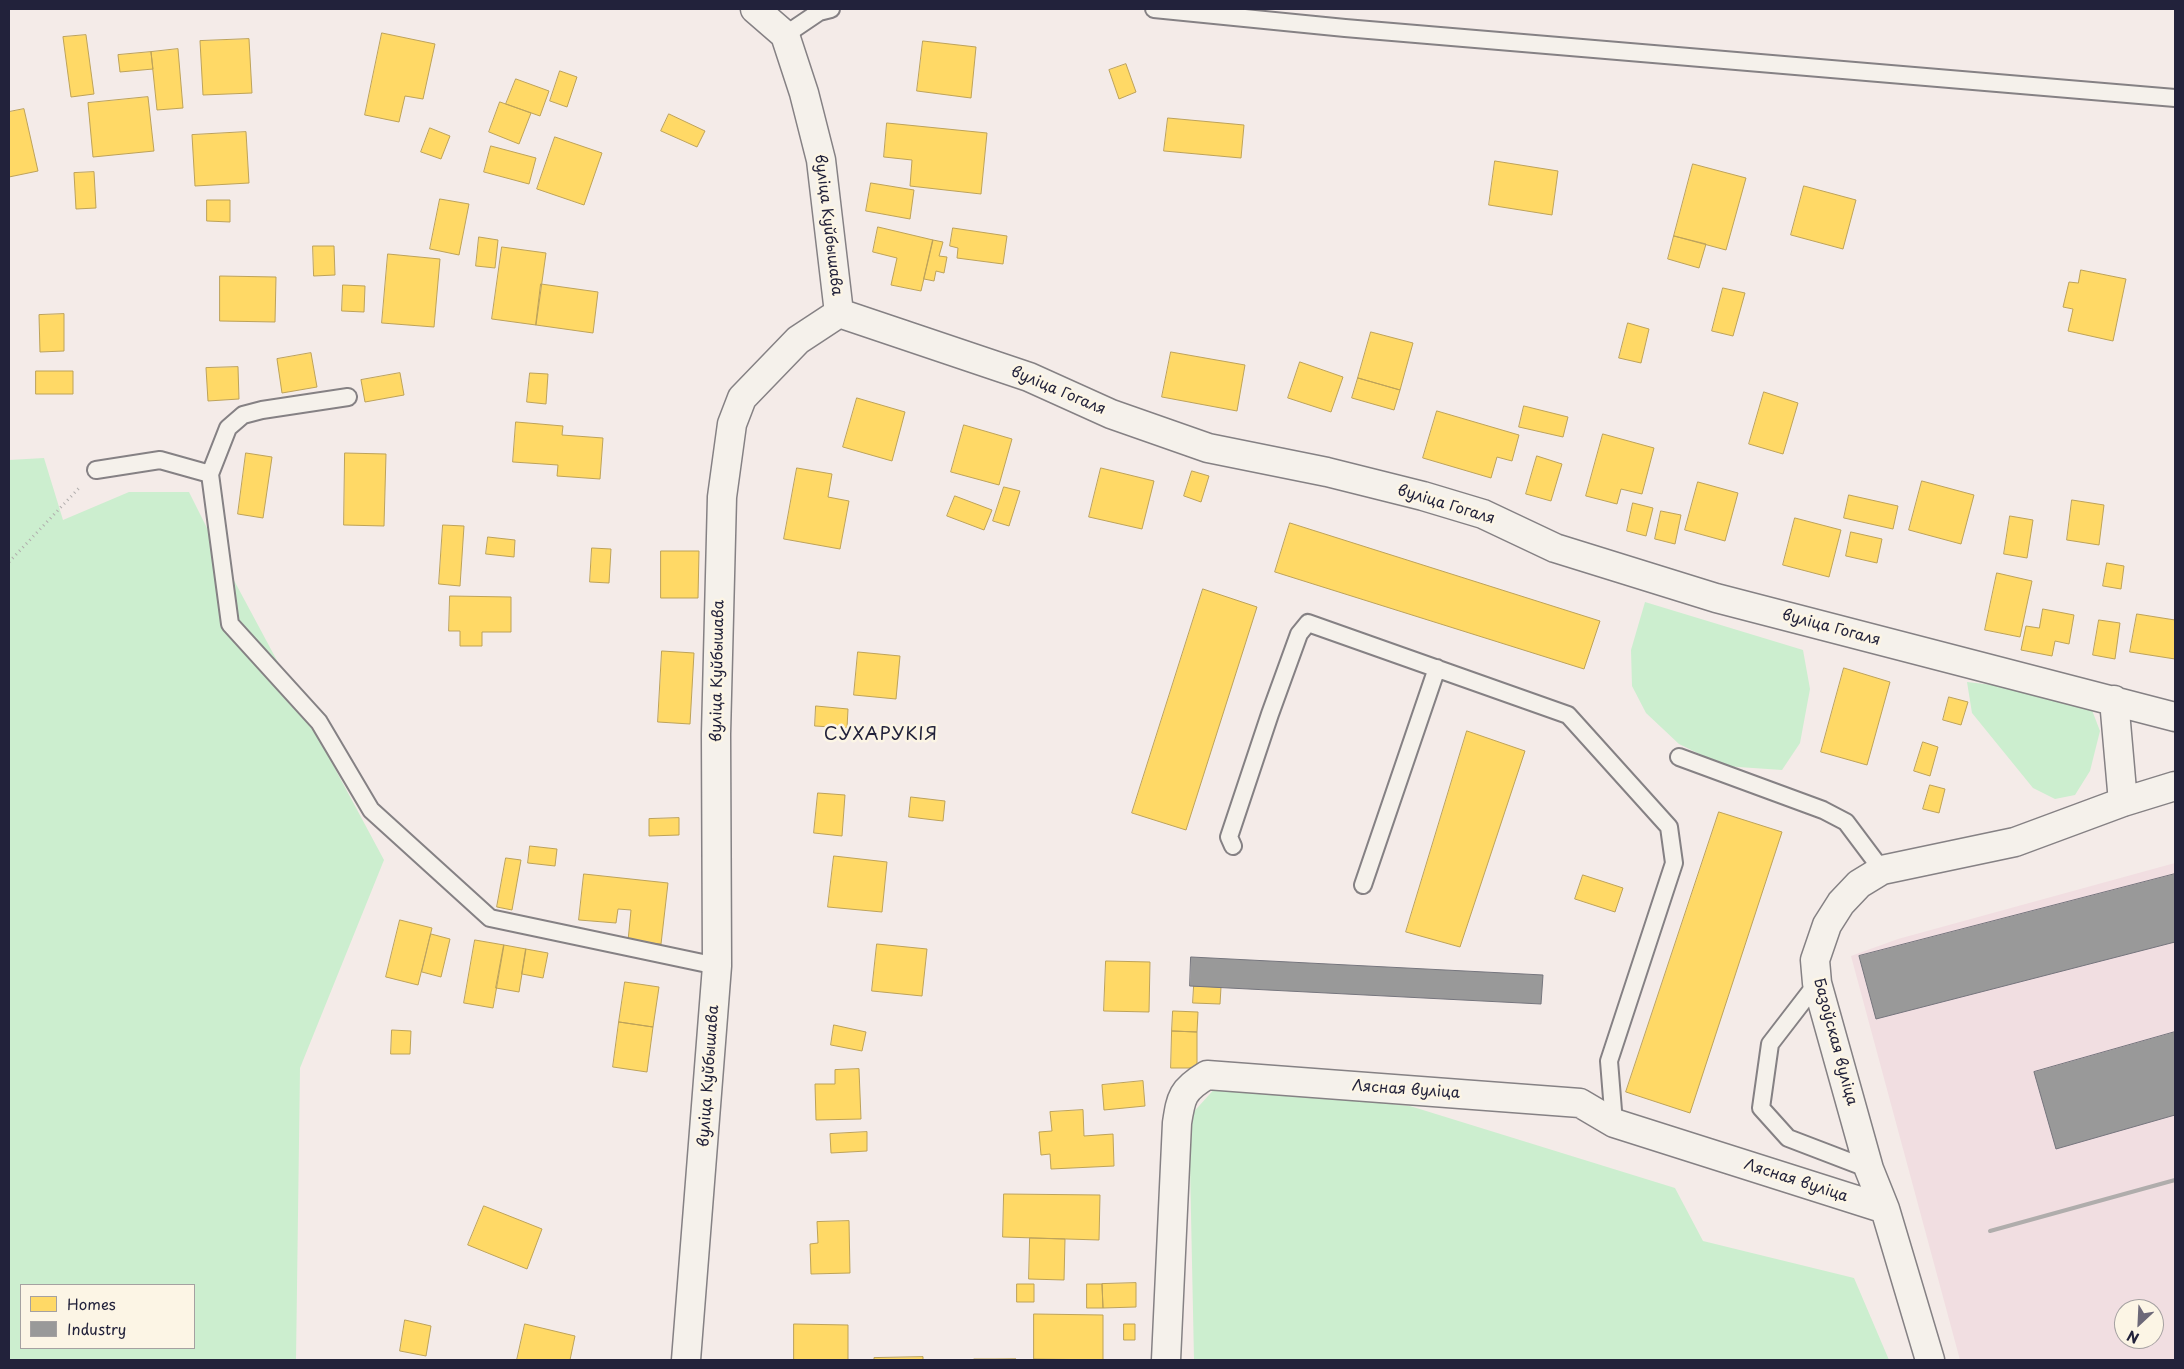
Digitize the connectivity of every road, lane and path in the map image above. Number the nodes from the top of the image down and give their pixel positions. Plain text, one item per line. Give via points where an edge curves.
1 (755, 9) edge
2 (831, 9) edge
3 (1154, 9) edge
4 (785, 35) junction
5 (2175, 98) edge
6 (839, 313) junction
7 (348, 397) dead end
8 (96, 470) joint
9 (210, 474) junction
10 (9, 562) edge
11 (1437, 668) junction
12 (2114, 700) junction
13 (2175, 717) edge
14 (1679, 757) dead end
15 (2175, 786) edge
16 (2123, 802) junction
17 (1233, 846) dead end
18 (1882, 870) junction
19 (1363, 886) dead end
20 (717, 966) junction
21 (1817, 983) junction
22 (1614, 1123) junction
23 (1869, 1169) junction
24 (1885, 1209) junction
25 (686, 1360) edge
26 (1166, 1360) edge
27 (1930, 1360) edge

1 - 4 street
2 - 4 lane via 819,12
3 - 5 lane
4 - 6 street, вуліца Куйбышава via 821,160
6 - 12 street, вуліца Гогаля via 1029,377 1111,414 1208,448 1327,472 1422,496 1483,514 1555,548 1716,598
6 - 20 street, вуліца Куйбышава via 798,340 763,376 742,398 732,424 722,497 716,734
7 - 9 lane via 243,415 228,428
8 - 9 lane via 160,460
8 - 10 path
9 - 20 lane via 230,624 319,722 371,810 490,918
11 - 17 lane via 1308,623 1300,634 1267,723 1229,837
11 - 19 lane
11 - 22 lane via 1568,715 1669,827 1674,863 1609,1061
12 - 13 street, вуліца Гогаля
12 - 16 street
14 - 18 lane via 1823,810 1846,822
15 - 16 street
16 - 18 street, Базоўская вуліца via 2015,842
18 - 21 street, Базоўская вуліца via 1859,884 1827,925 1815,960
20 - 25 street, вуліца Куйбышава
21 - 23 street, Базоўская вуліца
21 - 23 lane via 1770,1044 1761,1108 1788,1138
22 - 24 street, Лясная вуліца
22 - 26 street, Лясная вуліца via 1580,1103 1206,1075 1193,1083 1180,1099 1176,1123
23 - 24 street, Базоўская вуліца
24 - 27 street, Базоўская вуліца

